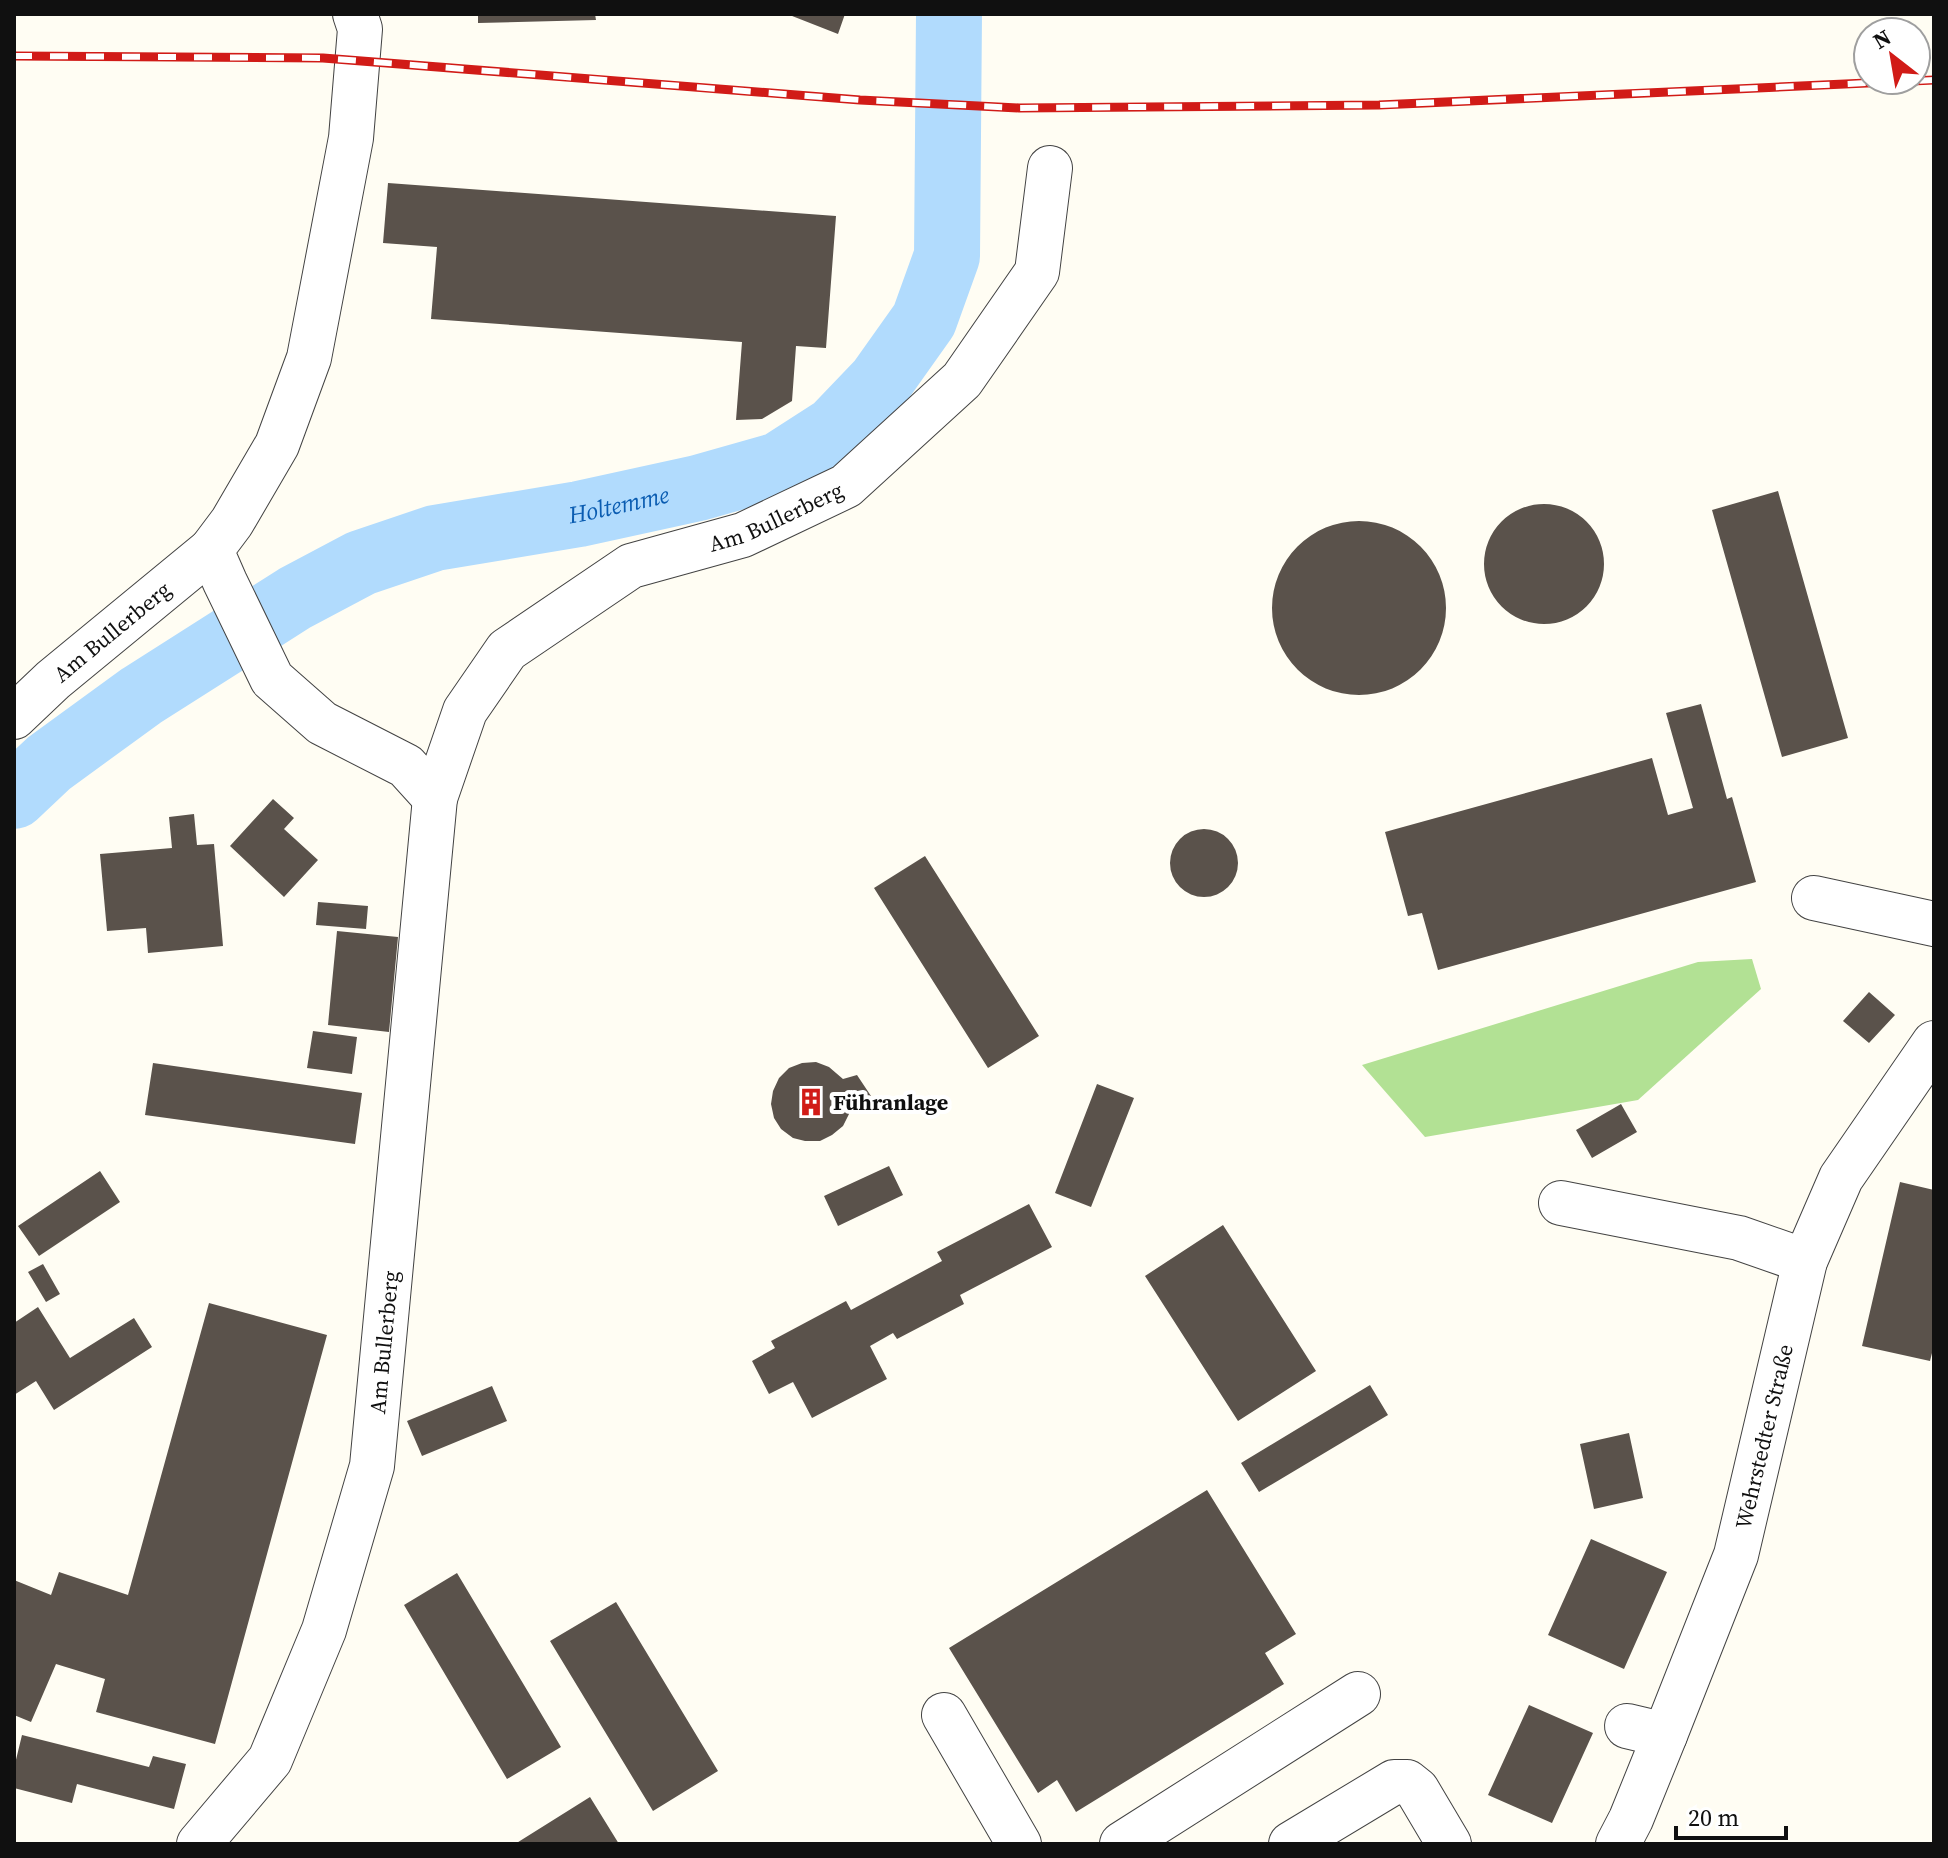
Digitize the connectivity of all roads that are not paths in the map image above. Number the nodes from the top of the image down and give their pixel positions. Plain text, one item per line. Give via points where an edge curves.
1 (355, 14) edge
2 (1050, 168) dead end
3 (218, 566) junction
4 (14, 717) edge
5 (435, 798) junction
6 (1814, 898) dead end
7 (1934, 924) edge
8 (1934, 1043) edge
9 (1561, 1203) dead end
10 (1805, 1261) junction
11 (1358, 1694) dead end
12 (944, 1715) dead end
13 (199, 1844) edge
14 (1019, 1844) edge
15 (1122, 1844) edge
16 (1291, 1844) edge
17 (1449, 1844) edge
18 (1618, 1844) edge

1 - 3 street, Am Bullerberg via 360,29 351,138 309,358 277,445 232,522
2 - 5 street, Am Bullerberg via 1037,272 962,380 846,486 743,535 631,566 507,650 465,711
3 - 4 street, Am Bullerberg via 53,680
3 - 5 street via 272,679 322,723 406,766
5 - 13 street, Am Bullerberg via 372,1466 324,1630 270,1760
6 - 7 street
8 - 10 street, Wehrstedter Straße via 1841,1178
9 - 10 street via 1739,1238
10 - 18 street, Wehrstedter Straße via 1736,1555 1646,1730 1631,1819
11 - 15 street
12 - 14 street
16 - 17 street via 1394,1782 1407,1782 1417,1790

